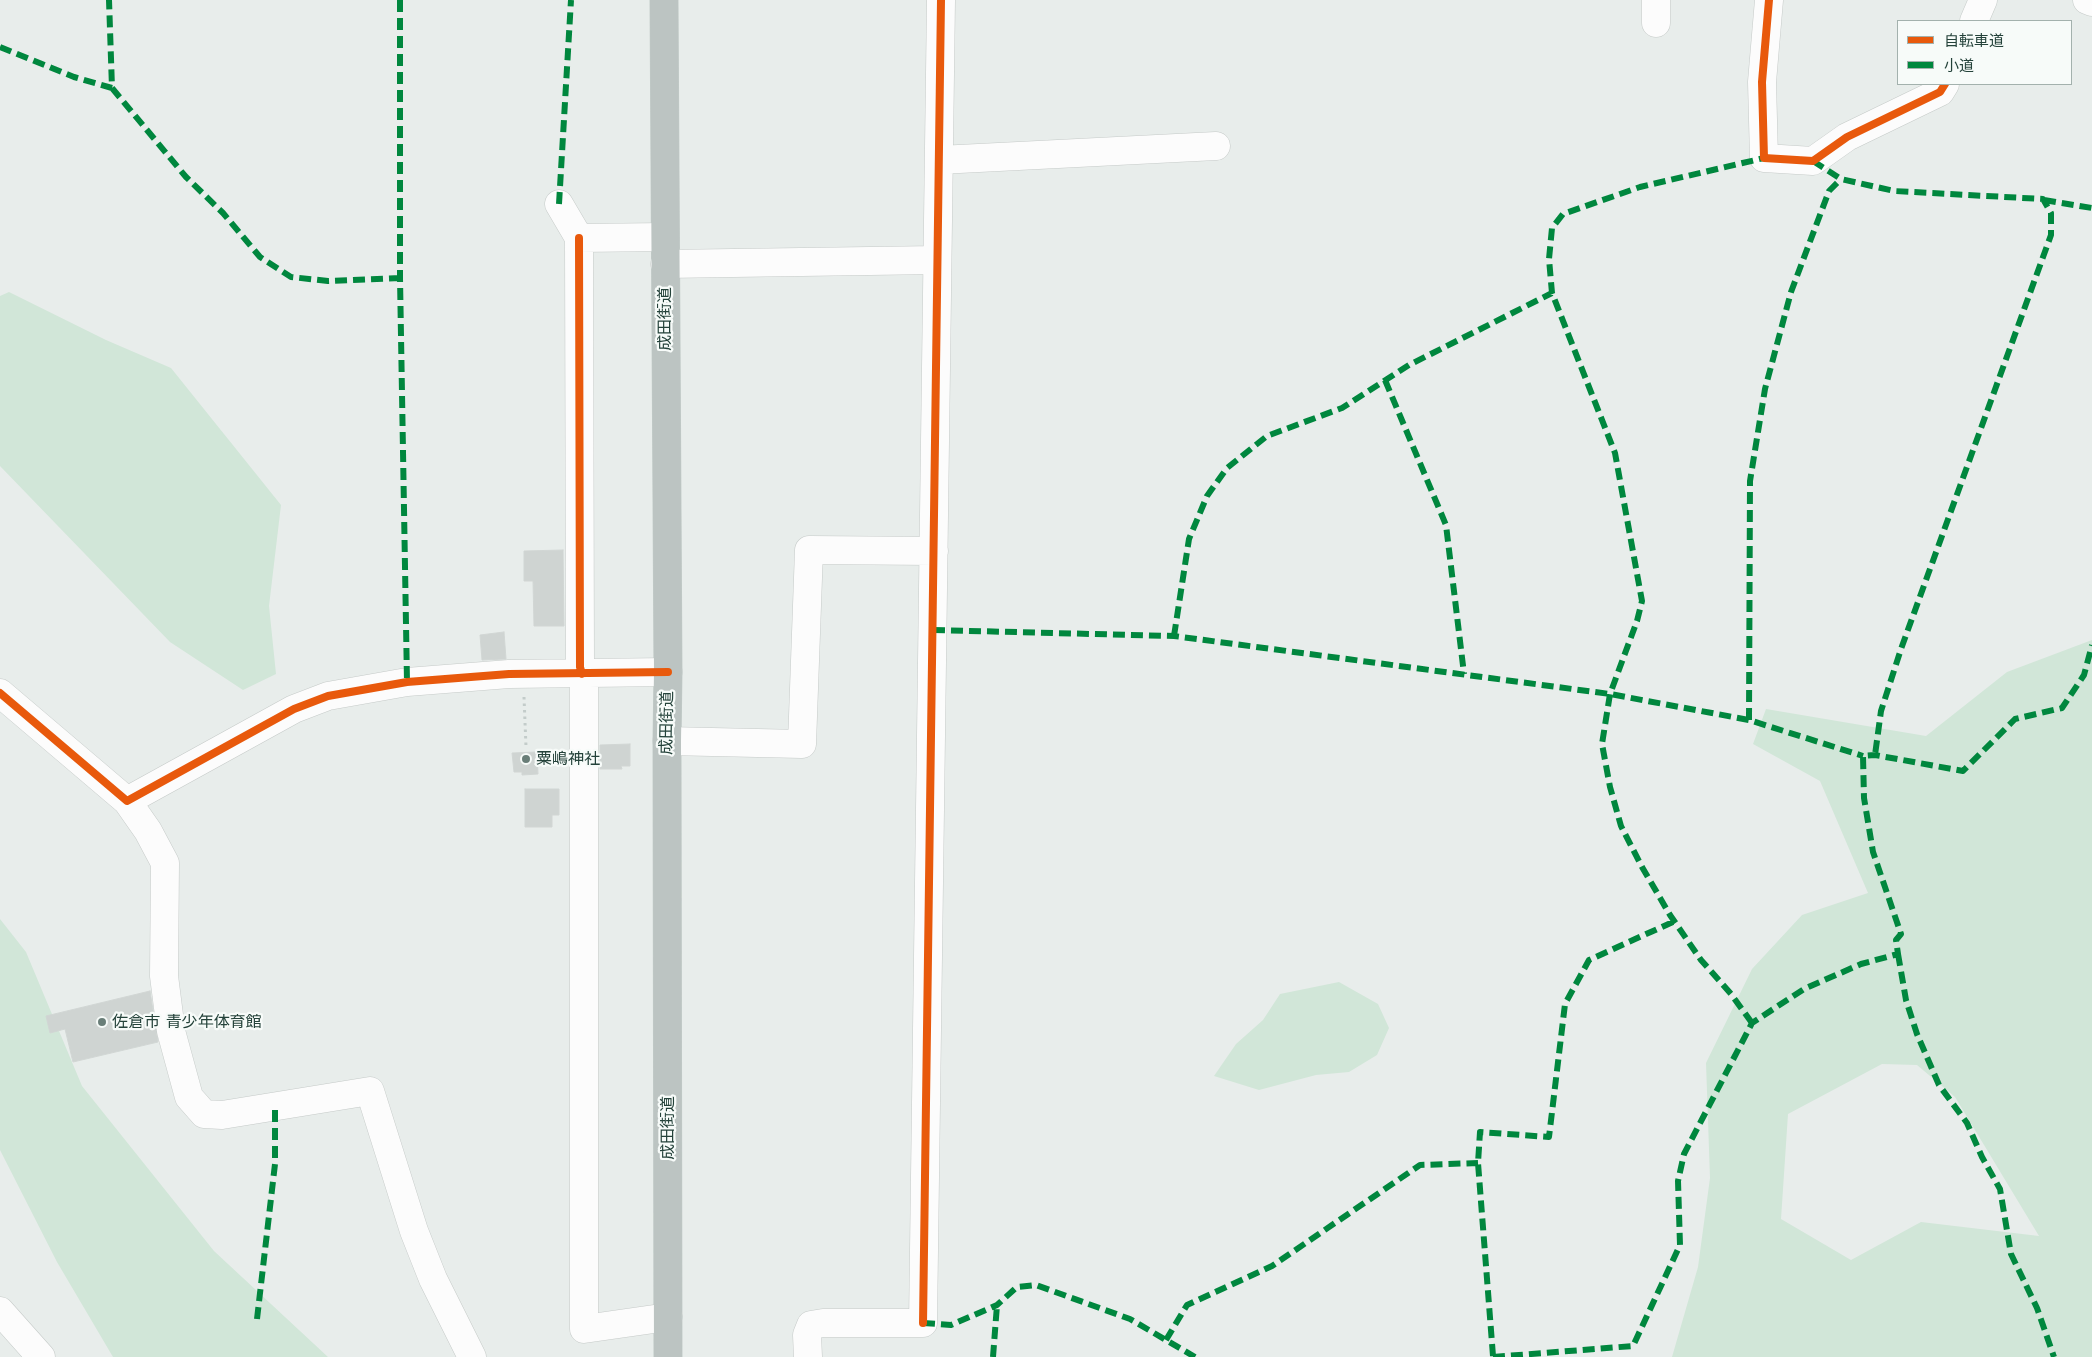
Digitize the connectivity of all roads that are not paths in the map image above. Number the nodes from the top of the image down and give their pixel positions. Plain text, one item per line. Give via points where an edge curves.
1 (664, 0) edge
2 (941, 0) edge
3 (1769, 0) edge
4 (1983, 0) edge
5 (2087, 0) edge
6 (2092, 2) edge
7 (1974, 20) edge
8 (1944, 85) edge
9 (1216, 146) dead end
10 (939, 160) junction
11 (559, 204) dead end
12 (665, 237) junction
13 (580, 238) junction
14 (937, 260) junction
15 (665, 264) junction
16 (934, 551) junction
17 (668, 672) junction
18 (582, 674) junction
19 (0, 693) edge
20 (667, 741) junction
21 (127, 801) junction
22 (0, 1310) edge
23 (668, 1317) junction
24 (41, 1357) edge
25 (472, 1357) edge
26 (668, 1357) edge
27 (808, 1357) edge

1 - 12 highway, 成田街道
2 - 10 street
3 - 8 street via 1762,82 1764,158 1813,161 1847,137 1940,92
4 - 7 street
5 - 6 street
9 - 10 street
10 - 14 street
11 - 13 street
12 - 13 street
12 - 15 highway, 成田街道
13 - 18 street
14 - 15 street
14 - 16 street
15 - 17 highway, 成田街道
16 - 20 street via 809,550 802,744
16 - 27 street via 923,1322 812,1325 807,1335
17 - 18 street
17 - 20 highway, 成田街道
18 - 21 street via 524,674 407,682 328,696 294,709
18 - 23 street via 584,1329
19 - 21 street
20 - 23 highway, 成田街道
21 - 25 street via 165,863 164,976 171,1032 189,1097 204,1114 222,1115 370,1091 414,1231 433,1279
22 - 24 street
23 - 26 highway, 成田街道

